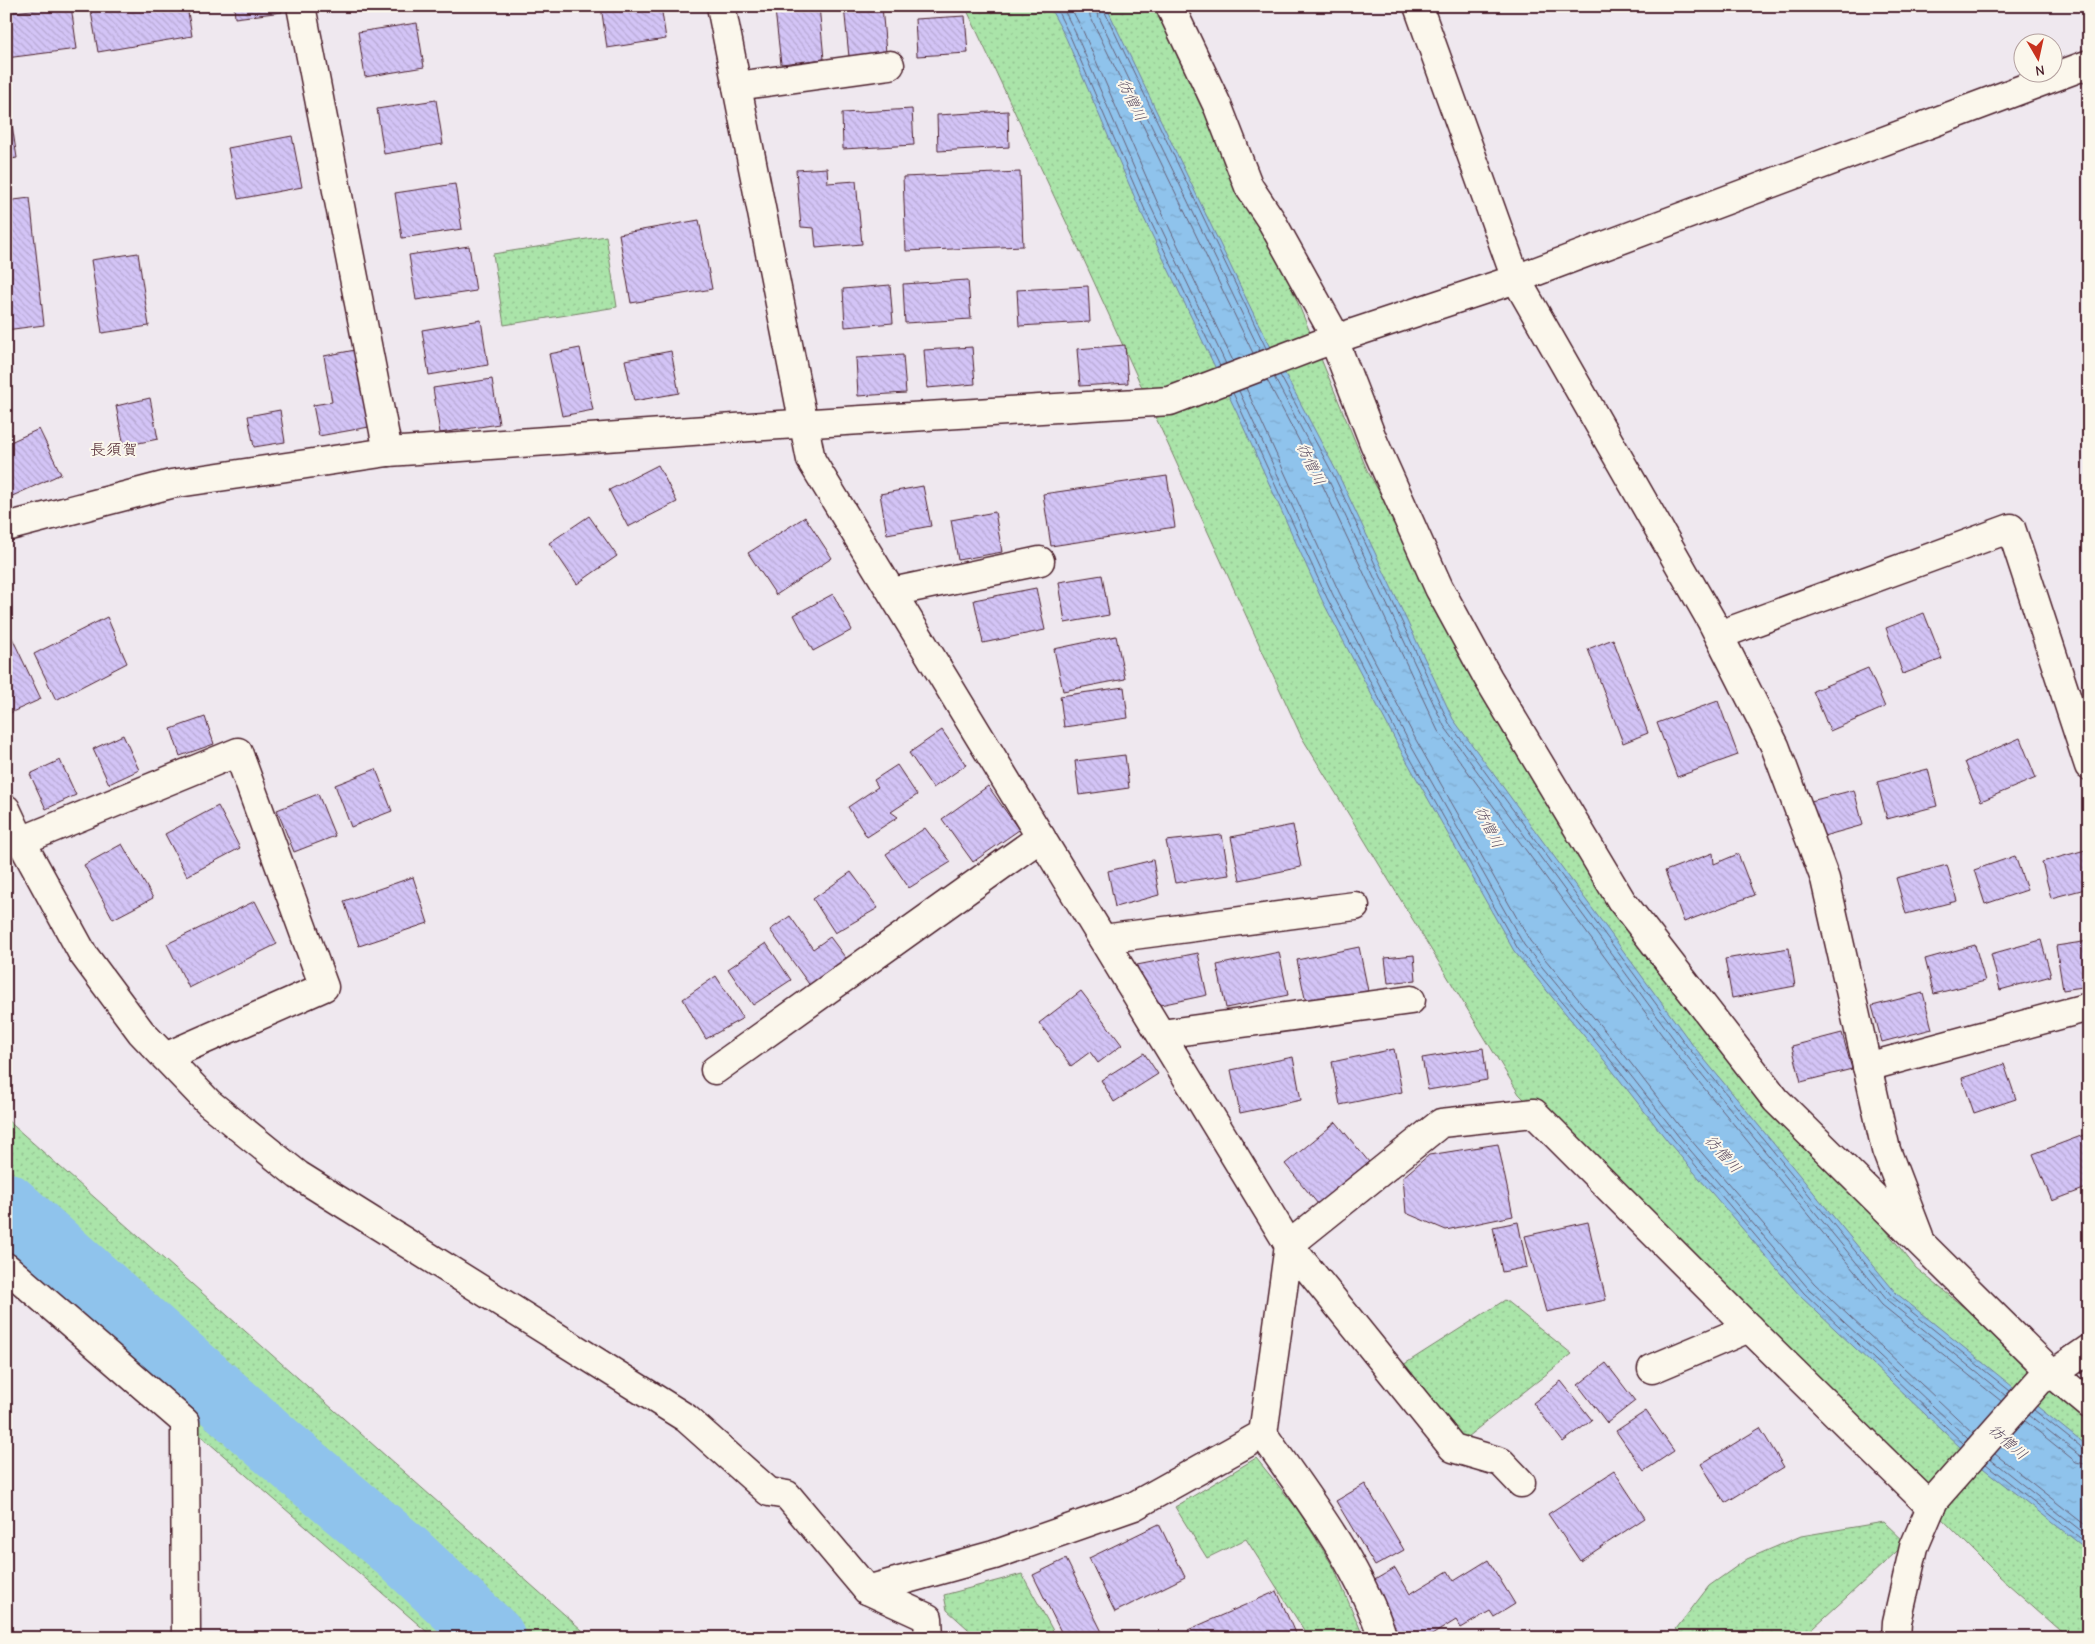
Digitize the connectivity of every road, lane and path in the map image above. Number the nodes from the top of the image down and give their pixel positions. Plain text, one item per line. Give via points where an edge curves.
1 (300, 6) edge
2 (721, 6) edge
3 (1170, 6) edge
4 (1418, 6) edge
5 (2089, 64) edge
6 (890, 65) dead end
7 (737, 86) junction
8 (1516, 279) junction
9 (1325, 342) junction
10 (804, 423) junction
11 (388, 452) junction
12 (6, 527) edge
13 (1040, 561) dead end
14 (892, 592) junction
15 (1719, 635) junction
16 (2089, 766) edge
17 (6, 809) edge
18 (1041, 837) junction
19 (22, 841) junction
20 (1355, 906) dead end
21 (1103, 939) junction
22 (1410, 1000) dead end
23 (2089, 1007) edge
24 (1161, 1034) junction
25 (164, 1057) junction
26 (1867, 1066) junction
27 (715, 1070) dead end
28 (1289, 1245) junction
29 (1922, 1246) junction
30 (6, 1267) edge
31 (1749, 1328) junction
32 (2089, 1349) edge
33 (1652, 1369) dead end
34 (2046, 1377) junction
35 (2089, 1404) edge
36 (1263, 1434) junction
37 (1521, 1483) dead end
38 (1933, 1504) junction
39 (867, 1590) junction
40 (186, 1638) edge
41 (929, 1638) edge
42 (1383, 1638) edge
43 (1896, 1638) edge

1 - 11 street
2 - 7 street
3 - 9 street via 1218,106 1249,187 1334,332
4 - 8 street
5 - 8 street
6 - 7 street
7 - 10 street
8 - 9 street
8 - 15 street
9 - 10 street via 1170,401
9 - 29 street via 1439,588 1488,678 1621,900 1776,1100
10 - 11 street
10 - 14 street via 811,460
11 - 12 street via 171,484
13 - 14 street
14 - 18 street
15 - 16 street via 2011,528
15 - 26 street via 1775,746 1825,879
17 - 19 street
18 - 21 street
18 - 27 street
19 - 25 street via 83,954 141,1032
19 - 25 street via 238,752 324,987
20 - 21 street
21 - 24 street
22 - 24 street
23 - 26 street
24 - 28 street
25 - 39 street via 209,1103 298,1175 686,1418 769,1492 786,1495
26 - 29 street via 1886,1150
28 - 31 street via 1441,1123 1534,1113
28 - 36 street
28 - 37 street via 1453,1448 1501,1462
29 - 34 street
30 - 40 street via 184,1422
31 - 33 street
31 - 38 street
32 - 34 street
34 - 35 street
34 - 38 street
36 - 39 street via 1134,1506 994,1555
36 - 42 street via 1339,1542 1374,1609
38 - 43 street via 1914,1547
39 - 41 street via 928,1618

